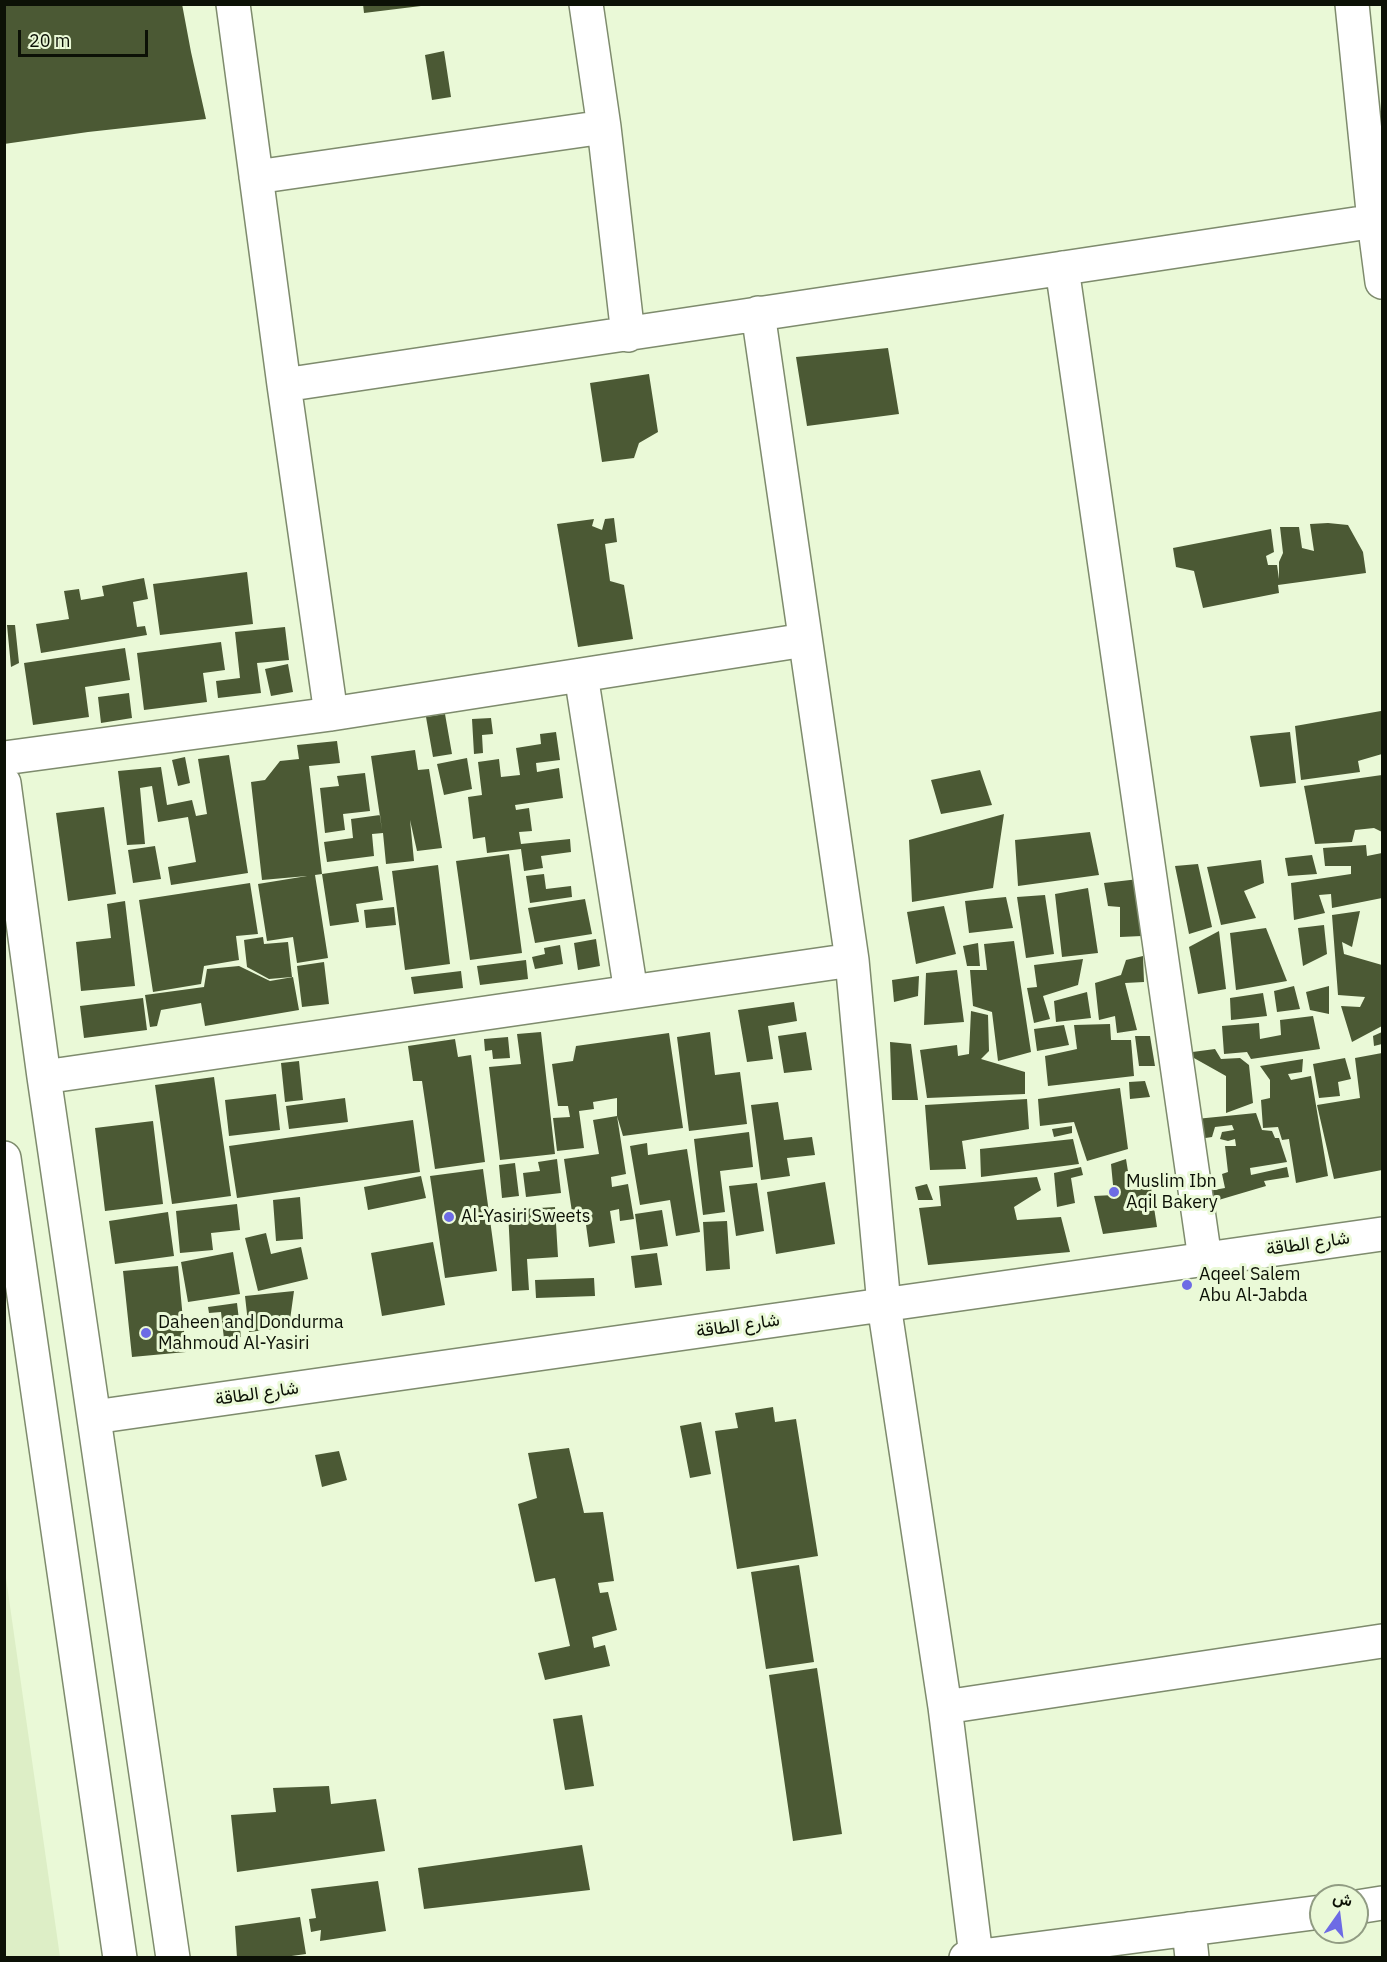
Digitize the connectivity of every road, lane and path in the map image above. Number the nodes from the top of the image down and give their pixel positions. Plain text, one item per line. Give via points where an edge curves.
1 (233, 4) edge
2 (586, 4) edge
3 (1352, 4) edge
4 (604, 127) junction
5 (256, 177) junction
6 (1378, 221) edge
7 (1062, 268) junction
8 (1383, 282) edge
9 (758, 313) junction
10 (628, 335) junction
11 (284, 385) junction
12 (805, 640) junction
13 (581, 675) junction
14 (331, 714) junction
15 (4, 758) edge
16 (4, 783) edge
17 (852, 960) junction
18 (631, 992) junction
19 (44, 1077) junction
20 (4, 1158) edge
21 (1383, 1234) edge
22 (1206, 1259) junction
23 (884, 1305) junction
24 (94, 1417) junction
25 (1383, 1641) edge
26 (945, 1707) junction
27 (1309, 1914) edge
28 (1190, 1943) edge
29 (971, 1957) edge
30 (120, 1958) edge
31 (173, 1958) edge

1 - 5 street
2 - 4 street
3 - 6 street
4 - 5 street
4 - 10 street
5 - 11 street
6 - 7 street
6 - 8 street
7 - 9 street
7 - 22 street
9 - 10 street
9 - 12 street
10 - 11 street
11 - 14 street
12 - 13 street
12 - 17 street
13 - 14 street
13 - 18 street
14 - 15 street
16 - 19 street
17 - 18 street
17 - 23 street
18 - 19 street
19 - 24 street
20 - 30 street
21 - 22 street, شارع الطاقة
22 - 23 street, شارع الطاقة
23 - 24 street, شارع الطاقة
23 - 26 street
24 - 31 street
25 - 26 street
26 - 29 street
27 - 28 street
28 - 29 street

